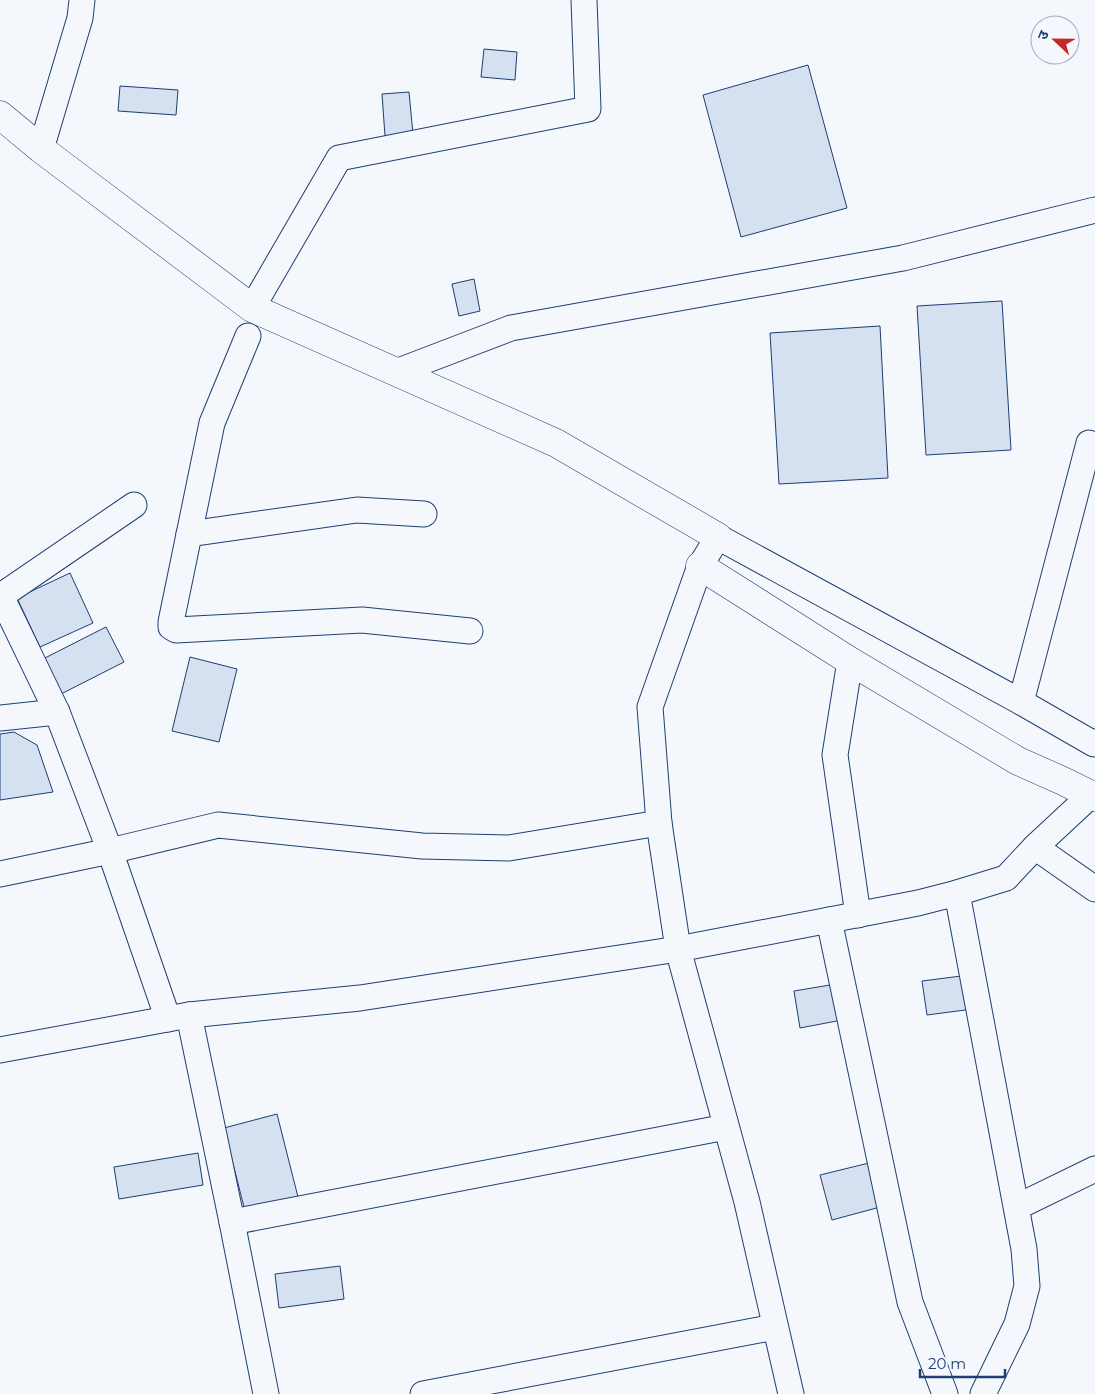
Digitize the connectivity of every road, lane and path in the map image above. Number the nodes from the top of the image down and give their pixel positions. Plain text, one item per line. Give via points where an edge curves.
1 (82, 0) edge
2 (584, 0) edge
3 (0, 115) edge
4 (41, 149) junction
5 (1095, 210) edge
6 (252, 308) junction
7 (248, 336) dead end
8 (396, 372) junction
9 (1089, 443) dead end
10 (134, 505) dead end
11 (424, 514) dead end
12 (189, 534) junction
13 (718, 537) junction
14 (700, 566) junction
15 (0, 595) edge
16 (470, 631) dead end
17 (850, 661) junction
18 (1021, 702) junction
19 (57, 712) junction
20 (0, 718) edge
21 (1095, 742) edge
22 (1093, 796) edge
23 (659, 823) junction
24 (1035, 847) junction
25 (110, 851) junction
26 (0, 874) edge
27 (1095, 889) edge
28 (957, 893) junction
29 (858, 915) junction
30 (829, 920) junction
31 (678, 949) junction
32 (179, 1017) junction
33 (0, 1050) edge
34 (726, 1127) junction
35 (1095, 1169) edge
36 (1016, 1207) junction
37 (232, 1222) junction
38 (775, 1327) junction
39 (266, 1394) edge
40 (423, 1394) edge
41 (791, 1394) edge
42 (945, 1394) edge
43 (982, 1394) edge

1 - 4 street via 80,18
2 - 6 street via 588,110 338,158
3 - 4 street
4 - 6 street
5 - 8 street via 903,258 511,328
6 - 8 street
7 - 12 street via 212,423
8 - 13 street via 556,443
9 - 18 street
10 - 15 street
11 - 12 street via 357,510
12 - 16 street via 171,622 173,629 362,620
13 - 14 street
13 - 18 street
14 - 17 street
14 - 23 street via 650,707
15 - 19 street
17 - 22 street via 1018,761
17 - 29 street via 835,755
18 - 21 street
19 - 20 street
19 - 25 street
22 - 24 street
23 - 25 street via 509,848 422,846 218,824
23 - 31 street
24 - 27 street
24 - 28 street via 1006,878
25 - 26 street
25 - 32 street
28 - 29 street
28 - 36 street
29 - 30 street
30 - 31 street
30 - 42 street via 910,1302
31 - 32 street via 360,998
31 - 34 street
32 - 33 street
32 - 37 street
34 - 37 street
34 - 38 street via 747,1202
35 - 36 street
36 - 43 street via 1027,1286 1017,1324
37 - 39 street
38 - 40 street
38 - 41 street

